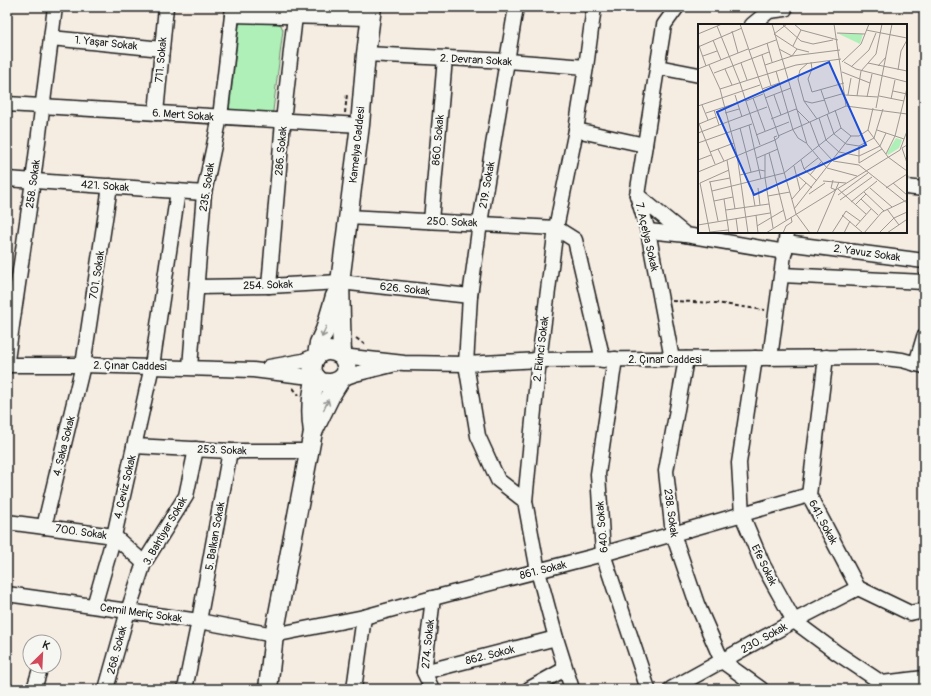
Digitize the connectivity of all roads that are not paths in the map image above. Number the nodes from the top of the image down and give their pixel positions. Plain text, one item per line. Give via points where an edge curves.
1 (54, 7) edge
2 (166, 7) edge
3 (516, 7) edge
4 (594, 7) edge
5 (677, 7) edge
6 (786, 7) edge
7 (232, 11) edge
8 (371, 13) edge
9 (295, 16) junction
10 (753, 24) edge
11 (51, 38) junction
12 (162, 49) junction
13 (366, 54) junction
14 (445, 58) junction
15 (508, 61) junction
16 (586, 67) junction
17 (658, 67) junction
18 (698, 75) edge
19 (7, 104) edge
20 (43, 106) junction
21 (156, 113) junction
22 (220, 117) junction
23 (283, 121) junction
24 (360, 126) junction
25 (576, 130) junction
26 (646, 145) junction
27 (7, 179) edge
28 (33, 181) junction
29 (110, 186) junction
30 (907, 187) edge
31 (924, 189) edge
32 (178, 191) junction
33 (204, 193) junction
34 (637, 195) junction
35 (348, 217) junction
36 (431, 222) junction
37 (480, 223) junction
38 (556, 228) junction
39 (648, 231) junction
40 (686, 234) junction
41 (786, 242) edge
42 (924, 261) edge
43 (14, 268) edge
44 (782, 275) junction
45 (340, 282) junction
46 (924, 282) edge
47 (269, 286) junction
48 (197, 287) junction
49 (470, 296) junction
50 (924, 337) edge
51 (317, 355) junction
52 (342, 356) junction
53 (826, 357) junction
54 (755, 358) junction
55 (770, 358) junction
56 (679, 359) junction
57 (7, 360) edge
58 (539, 360) junction
59 (609, 360) junction
60 (404, 363) junction
61 (83, 364) junction
62 (466, 364) junction
63 (7, 365) edge
64 (920, 365) edge
65 (152, 366) junction
66 (190, 367) junction
67 (253, 370) junction
68 (316, 377) junction
69 (341, 379) junction
70 (313, 432) junction
71 (134, 446) junction
72 (196, 449) junction
73 (230, 451) junction
74 (309, 451) junction
75 (809, 495) junction
76 (525, 501) junction
77 (742, 515) junction
78 (7, 522) edge
79 (44, 527) junction
80 (673, 534) junction
81 (114, 536) junction
82 (603, 554) junction
83 (144, 563) junction
84 (538, 571) junction
85 (858, 588) junction
86 (7, 594) edge
87 (433, 598) junction
88 (94, 606) junction
89 (924, 610) edge
90 (128, 611) junction
91 (364, 617) junction
92 (199, 620) junction
93 (794, 621) junction
94 (274, 635) junction
95 (556, 638) junction
96 (722, 661) junction
97 (565, 669) junction
98 (424, 672) junction
99 (39, 674) edge
100 (924, 678) edge
101 (881, 686) edge
102 (356, 687) edge
103 (34, 689) edge
104 (106, 689) edge
105 (185, 689) edge
106 (268, 689) edge
107 (432, 689) edge
108 (529, 689) edge
109 (572, 689) edge
110 (648, 689) edge
111 (671, 689) edge
112 (761, 689) edge

1 - 11 street, 258. Sokak
2 - 12 street, 711. Sokak
3 - 15 street, 219. Sokak
4 - 16 street, 2. Ekinci Sokak
5 - 17 street, 7. Açelya Sokak via 664,25
6 - 10 street via 769,11
7 - 9 street
7 - 22 street, 235. Sokak
8 - 9 street
8 - 13 main road, Kamelya Caddesi
9 - 23 street, 286. Sokak
11 - 12 street, 1. Yaşar Sokak
11 - 20 street, 258. Sokak
12 - 21 street, 711. Sokak
13 - 14 street, 2. Devran Sokak
13 - 24 main road, Kamelya Caddesi
14 - 15 street, 2. Devran Sokak
14 - 36 street, 860. Sokak
15 - 16 street, 2. Devran Sokak
15 - 37 street, 219. Sokak
16 - 25 street, 2. Ekinci Sokak
17 - 18 street
17 - 26 street, 7. Açelya Sokak
19 - 20 street, 6. Mert Sokak
20 - 21 street, 6. Mert Sokak
20 - 28 street, 258. Sokak
21 - 22 street, 6. Mert Sokak
22 - 23 street, 6. Mert Sokak
22 - 33 street, 235. Sokak
23 - 24 street, 6. Mert Sokak
23 - 47 street, 286. Sokak
24 - 35 main road, Kamelya Caddesi
25 - 26 street
25 - 38 street, 2. Ekinci Sokak
26 - 34 street, 7. Açelya Sokak
27 - 28 street, 421. Sokak
28 - 29 street, 421. Sokak
28 - 43 street, 258. Sokak
29 - 32 street, 421. Sokak
29 - 61 street, 701. Sokak
30 - 31 street
32 - 33 street, 421. Sokak
32 - 65 street
33 - 48 street, 235. Sokak
34 - 39 street, 7. Açelya Sokak
34 - 40 street, 2. Yavuz Sokak
35 - 36 street, 250. Sokak
35 - 45 main road, Kamelya Caddesi
36 - 37 street, 250. Sokak
37 - 38 street, 250. Sokak
37 - 49 street, 219. Sokak
38 - 58 street, 2. Ekinci Sokak
38 - 59 street via 575,240
39 - 40 street, 2. Yavuz Sokak
39 - 56 street, 7. Açelya Sokak via 661,302
40 - 41 street, 2. Yavuz Sokak
41 - 42 street, 2. Yavuz Sokak
41 - 44 street
43 - 57 street, 258. Sokak
44 - 46 street
44 - 55 street
45 - 47 street, 254. Sokak
45 - 49 street, 626. Sokak
45 -> 51 main road
45 - 52 main road
47 - 48 street, 254. Sokak
48 - 66 street, 235. Sokak
49 - 62 street, 219. Sokak
50 - 64 street
51 - 52 main road via 327,350 338,352
51 - 67 street via 298,362
51 - 68 main road via 313,364
52 - 60 street
52 - 69 main road via 346,370
53 - 55 street, 2. Çınar Caddesi
53 - 64 street, 2. Çınar Caddesi via 876,357
53 - 75 street, 641. Sokak
54 - 55 street, 2. Çınar Caddesi
54 - 56 street, 2. Çınar Caddesi
54 - 77 street, Efe Sokak via 739,463
56 - 59 street, 2. Çınar Caddesi
56 - 80 street, 238. Sokak via 666,471
58 - 59 street, 2. Çınar Caddesi
58 - 62 street, 2. Çınar Caddesi
58 - 76 street, 2. Ekinci Sokak
59 - 82 street, 640. Sokak via 598,474
60 - 62 street, 2. Çınar Caddesi
60 - 69 street
61 - 63 street, 2. Çınar Caddesi
61 - 65 street, 2. Çınar Caddesi
61 - 79 street, 4. Saka Sokak
62 - 76 street, 219. Sokak via 478,436 498,480
65 - 66 street, 2. Çınar Caddesi
65 - 71 street, 4. Ceviz Sokak
66 - 67 street, 2. Çınar Caddesi
67 - 68 street
68 - 69 main road via 331,384
68 - 70 main road via 310,418
70 -> 69 main road
70 - 74 main road
71 - 72 street, 253. Sokak
71 - 81 street, 4. Ceviz Sokak
72 - 73 street, 253. Sokak
72 - 83 street, 3. Bahtiyar Sokak via 186,496
73 - 74 street, 253. Sokak
73 - 92 street, 5. Balkan Sokak
74 - 94 main road
75 - 77 street, 861. Sokak
75 - 85 street, 641. Sokak
76 - 84 street, 2. Ekinci Sokak
77 - 80 street, 861. Sokak
77 - 93 street, Efe Sokak via 763,564
78 - 79 street, 700. Sokak
79 - 81 street, 700. Sokak
80 - 82 street, 861. Sokak
80 - 96 street, 238. Sokak via 697,604
81 - 83 street, 700. Sokak
81 - 88 street, 4. Ceviz Sokak
82 - 84 street, 861. Sokak
82 - 110 street, 640. Sokak
83 - 90 street, 3. Bahtiyar Sokak
84 - 87 street, 861. Sokak
84 - 95 street, 2. Ekinci Sokak
85 - 89 street via 910,613
85 - 93 street, 230. Sokak
86 - 88 street, Cemil Meriç Sokak
87 - 91 street, 861. Sokak
87 - 98 street, 274. Sokak
88 - 90 street, Cemil Meriç Sokak
90 - 92 street, Cemil Meriç Sokak
90 - 104 street, 268. Sokak
91 - 94 street, 861. Sokak
91 - 102 street
92 - 94 street, Cemil Meriç Sokak
92 - 105 street, 5. Balkan Sokak
93 - 96 street, 230. Sokak
93 - 101 street, Efe Sokak
94 - 106 main road
95 - 97 street, 2. Ekinci Sokak
95 - 98 street, 862. Sokok
96 - 111 street, 230. Sokak
96 - 112 street
97 - 108 street
97 - 109 street, 2. Ekinci Sokak
98 - 107 street, 274. Sokak
99 - 103 street
100 - 101 street, Efe Sokak

